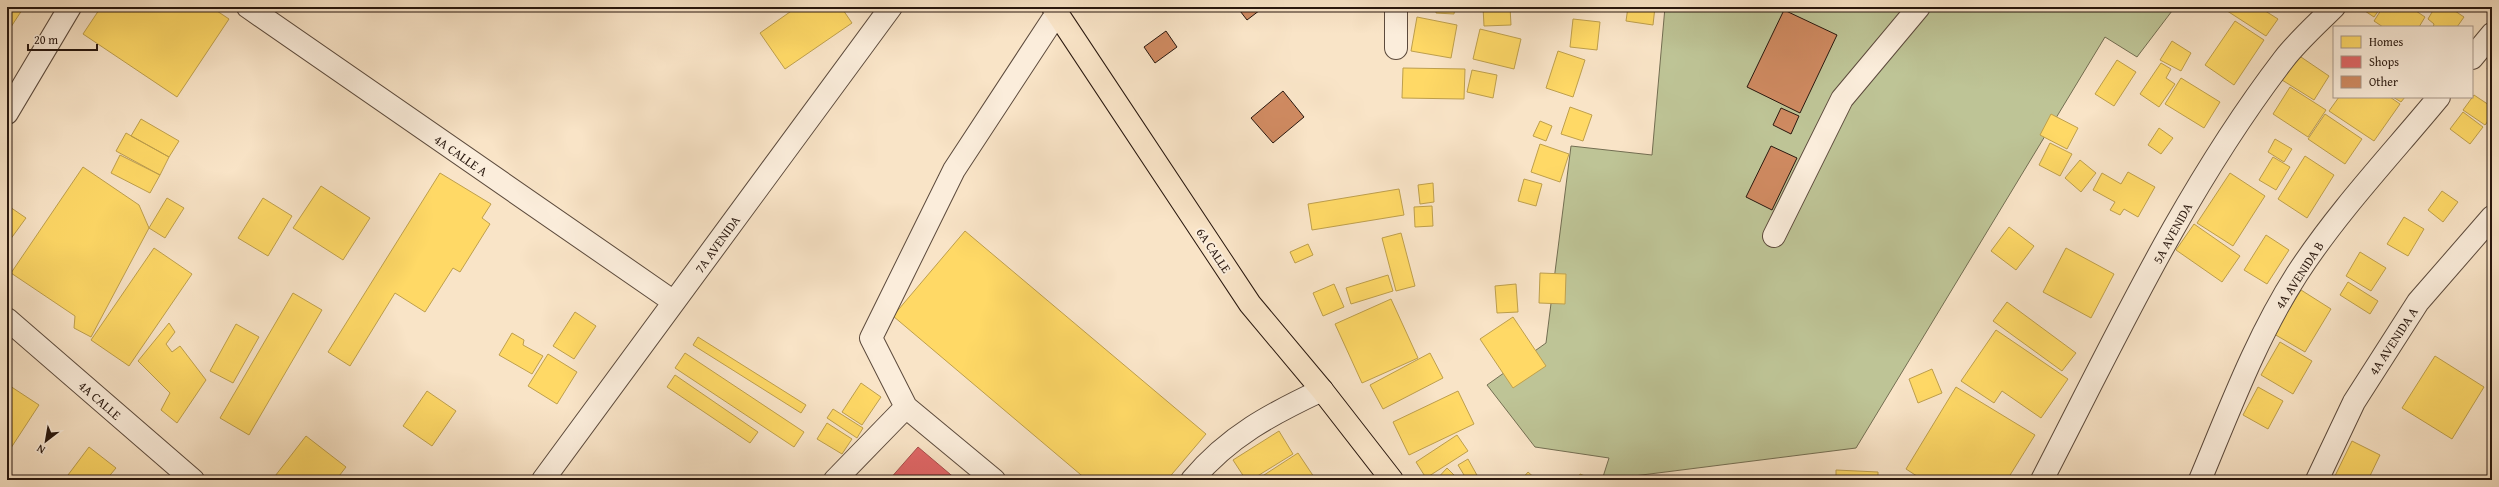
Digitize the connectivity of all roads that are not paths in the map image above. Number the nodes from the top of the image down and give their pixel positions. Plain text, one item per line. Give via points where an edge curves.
1 (70, 7) edge
2 (248, 7) edge
3 (891, 7) edge
4 (1396, 7) edge
5 (1919, 7) edge
6 (2334, 7) edge
7 (1055, 10) edge
8 (2492, 34) edge
9 (1396, 48) dead end
10 (2473, 57) edge
11 (2439, 98) edge
12 (7, 113) edge
13 (2492, 216) edge
14 (1774, 236) dead end
15 (674, 302) junction
16 (7, 319) edge
17 (1322, 390) junction
18 (906, 407) junction
19 (193, 480) edge
20 (543, 480) edge
21 (835, 480) edge
22 (994, 480) edge
23 (1192, 480) edge
24 (1392, 480) edge
25 (2042, 480) edge
26 (2200, 480) edge
27 (2317, 480) edge

1 - 12 street
2 - 15 street, 4A CALLE A
3 - 15 street, 7A AVENIDA
4 - 9 street
5 - 14 street via 1842,99
6 - 25 street, 5A AVENIDA via 2284,58 2210,167 2172,230
7 - 17 main road, 6A CALLE via 1250,304
7 - 18 street via 954,170 871,338
8 - 10 street
11 - 26 street, 4A AVENIDA B via 2333,224 2297,274 2267,326
13 - 27 street, 4A AVENIDA A via 2418,302 2354,402
15 - 20 street, 7A AVENIDA
16 - 19 street, 4A CALLE
17 - 23 street via 1240,433 1207,462
17 - 24 main road, 6A CALLE
18 - 21 street
18 - 22 street

